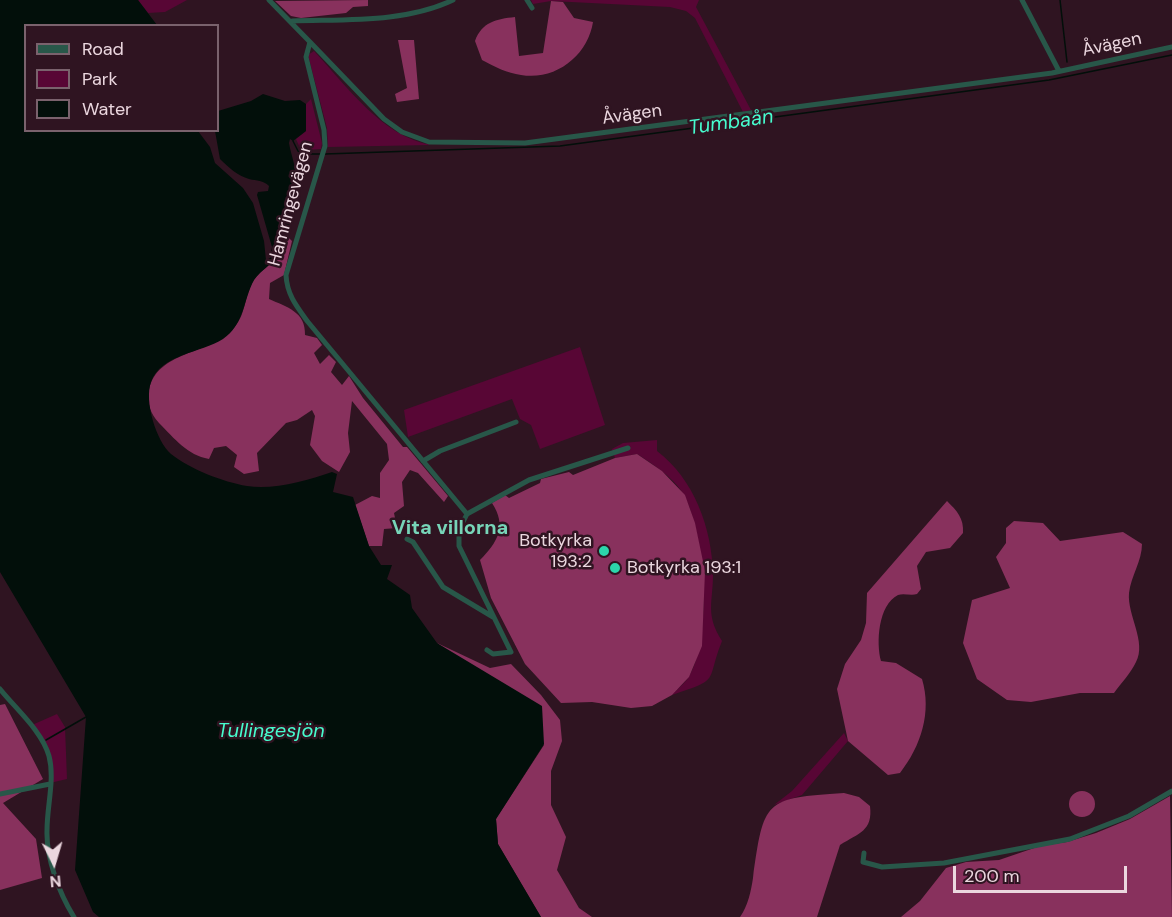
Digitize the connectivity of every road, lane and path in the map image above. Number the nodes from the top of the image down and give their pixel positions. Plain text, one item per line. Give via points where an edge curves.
1 (269, 0) edge
2 (453, 0) edge
3 (527, 0) edge
4 (1022, 0) edge
5 (532, 8) dead end
6 (292, 21) junction
7 (310, 42) junction
8 (1172, 47) edge
9 (1059, 71) junction
10 (516, 422) dead end
11 (628, 448) dead end
12 (423, 461) junction
13 (467, 514) junction
14 (407, 539) dead end
15 (494, 618) junction
16 (487, 650) dead end
17 (0, 689) edge
18 (50, 784) junction
19 (1172, 791) edge
20 (0, 794) edge
21 (864, 853) dead end
22 (74, 917) edge

1 - 6 street
2 - 6 street via 411,14
3 - 5 street
4 - 9 street
6 - 7 street
7 - 9 street, Åvägen via 384,120 429,142 553,141
7 - 12 street, Hamringevägen via 306,57 325,146 286,275 287,287 309,322
8 - 9 street, Åvägen
10 - 12 street via 440,450
11 - 13 street via 529,480
12 - 13 street, Hamringevägen
13 - 15 street via 459,530 459,546
14 - 15 street via 443,586
15 - 16 street via 511,652 493,654
17 - 18 street via 46,749
18 - 20 street
18 - 22 street via 46,833 50,858
19 - 21 street via 1092,832 1008,853 882,867 863,862

